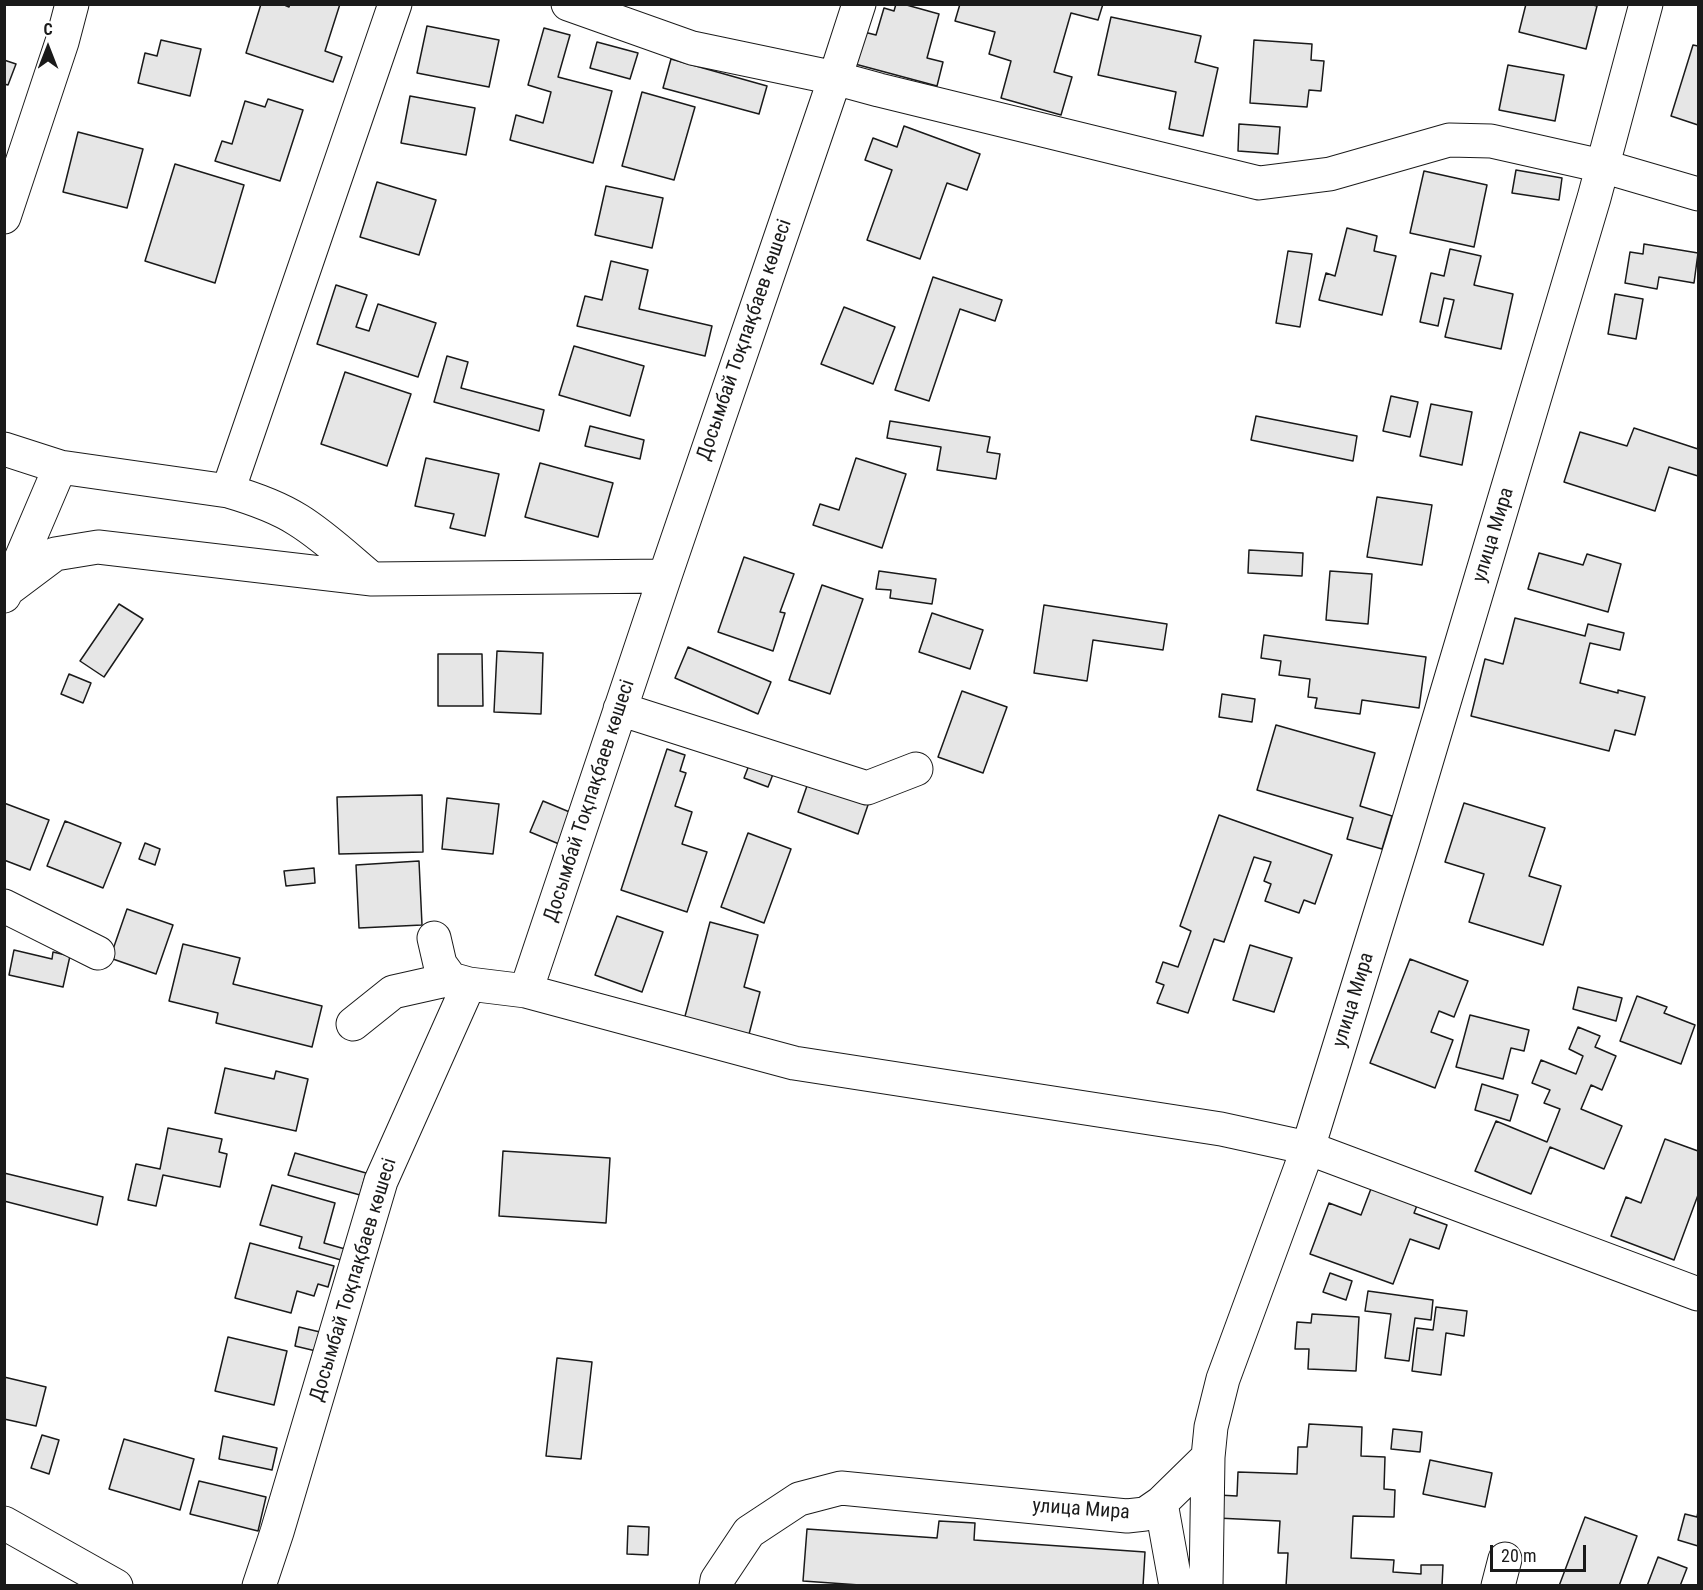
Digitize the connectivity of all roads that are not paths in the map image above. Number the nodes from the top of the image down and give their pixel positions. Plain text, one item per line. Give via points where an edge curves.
1 (72, 4) edge
2 (395, 4) edge
3 (568, 4) edge
4 (859, 4) edge
5 (1646, 4) edge
6 (835, 78) junction
7 (1602, 166) junction
8 (1698, 194) edge
9 (4, 217) edge
10 (4, 449) edge
11 (60, 467) junction
12 (228, 491) junction
13 (665, 576) junction
14 (372, 579) junction
15 (6, 593) edge
16 (620, 709) junction
17 (916, 769) dead end
18 (4, 906) edge
19 (434, 938) dead end
20 (98, 953) dead end
21 (460, 981) junction
22 (526, 991) junction
23 (353, 1024) dead end
24 (1308, 1148) junction
25 (1698, 1294) edge
26 (1208, 1457) junction
27 (1161, 1503) junction
28 (4, 1523) edge
29 (116, 1586) edge
30 (259, 1586) edge
31 (716, 1586) edge
32 (1176, 1586) edge
33 (1206, 1586) edge

1 - 9 street
2 - 12 street
3 - 6 street via 692,48
4 - 6 street, Досымбай Тоқпақбаев көшесі
5 - 7 street, улица Мира
6 - 7 street via 1259,183 1330,174 1449,140 1491,141
6 - 13 street, Досымбай Тоқпақбаев көшесі
7 - 8 street
7 - 24 street, улица Мира
10 - 11 street
11 - 12 street
11 - 15 street
12 - 14 street via 264,502 298,520
13 - 14 street
13 - 16 street, Досымбай Тоқпақбаев көшесі
14 - 15 street via 98,547 55,554
16 - 17 street via 867,788
16 - 22 street, Досымбай Тоқпақбаев көшесі
18 - 20 street
19 - 21 street via 440,964
21 - 22 street
21 - 23 street via 393,992
21 - 30 street, Досымбай Тоқпақбаев көшесі via 381,1181
22 - 24 street via 794,1062 1221,1129
24 - 25 street
24 - 26 street, улица Мира via 1223,1379
26 - 27 street, улица Мира
26 - 33 street
27 - 31 street, улица Мира via 1145,1514 1127,1516 842,1488 800,1499 749,1532
27 - 32 street
28 - 29 street

